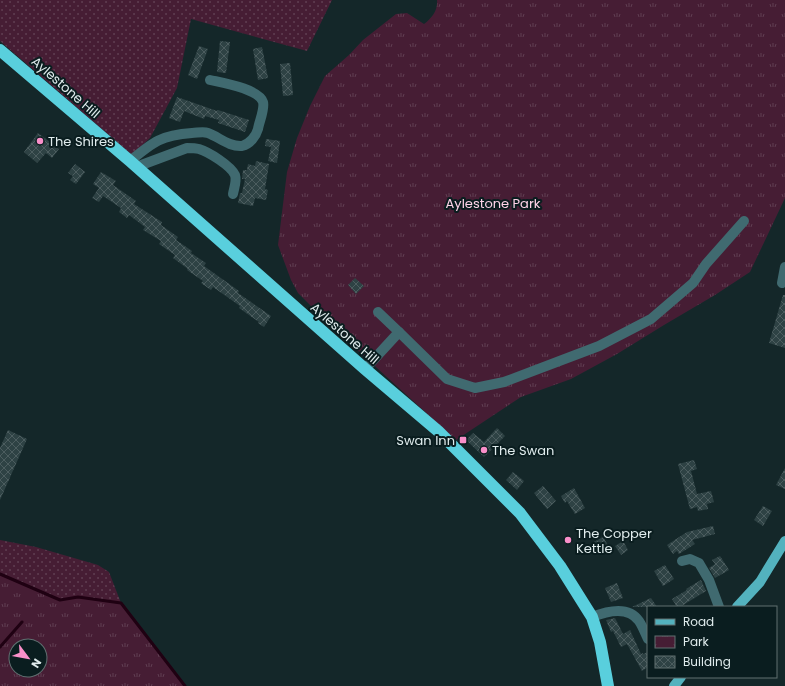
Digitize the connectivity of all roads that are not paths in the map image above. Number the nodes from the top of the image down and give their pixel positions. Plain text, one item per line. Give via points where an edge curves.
1 (0, 50) edge
2 (210, 80) dead end
3 (133, 164) junction
4 (233, 194) dead end
5 (744, 221) dead end
6 (785, 267) edge
7 (782, 283) dead end
8 (378, 312) dead end
9 (400, 332) junction
10 (365, 369) junction
11 (785, 541) edge
12 (682, 561) dead end
13 (719, 606) edge
14 (738, 606) edge
15 (592, 617) junction
16 (647, 637) edge
17 (680, 678) edge
18 (607, 686) edge
19 (674, 686) edge

1 - 3 highway, Aylestone Hill
2 - 3 street via 252,92 260,98 263,103 261,114 257,133 251,141 242,146 230,144 206,132 175,134 152,142
3 - 4 street via 187,148 201,149 230,168 236,180
3 - 10 highway, Aylestone Hill
5 - 9 street via 706,264 693,283 651,319 599,346 504,382 475,388 447,379
6 - 7 street
8 - 9 street
9 - 10 street
10 - 15 highway, Aylestone Hill via 438,432 520,513 560,566
11 - 14 main road via 760,582
12 - 13 street via 690,559 699,563 709,580
15 - 16 street via 619,610 632,614 639,621
15 - 18 highway, Aylestone Hill via 600,642
17 - 19 main road

